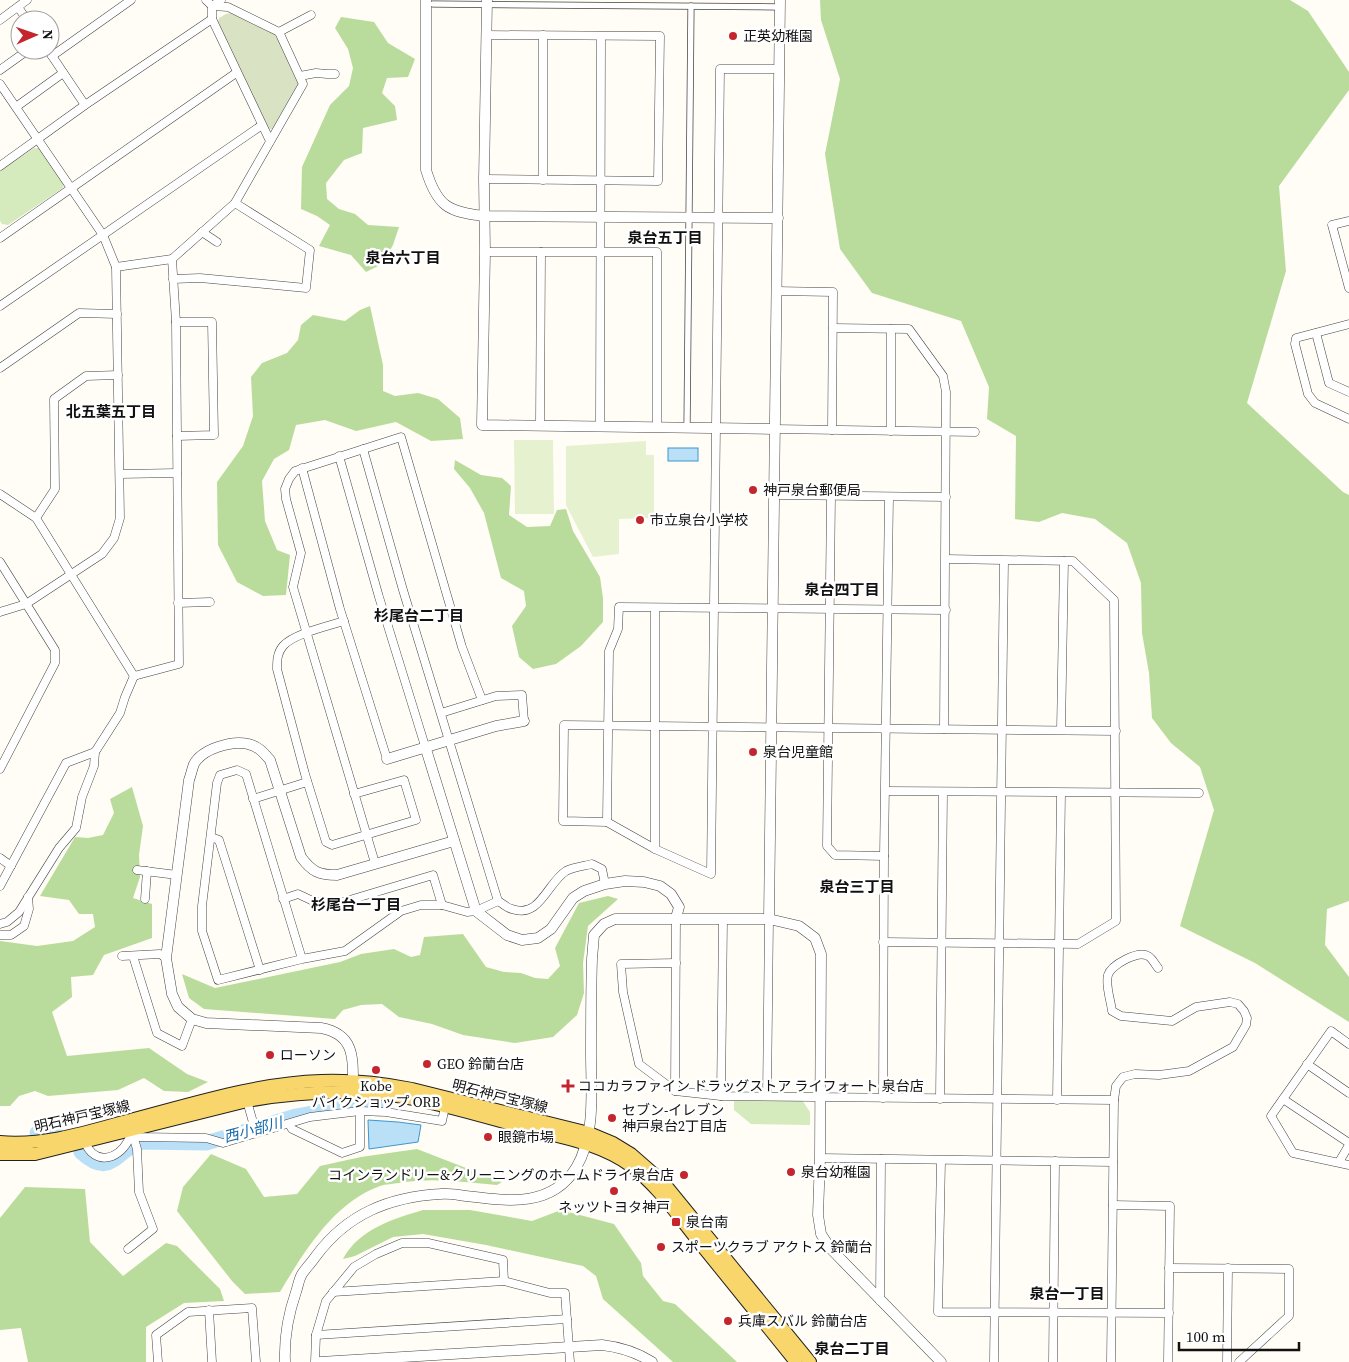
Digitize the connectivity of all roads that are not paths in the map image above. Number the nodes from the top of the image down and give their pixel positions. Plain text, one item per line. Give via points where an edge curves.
1 (27, 0) edge
2 (131, 0) edge
3 (206, 0) edge
4 (221, 0) edge
5 (430, 2) edge
6 (487, 2) edge
7 (780, 4) edge
8 (212, 6) junction
9 (691, 6) junction
10 (18, 7) junction
11 (20, 10) edge
12 (311, 15) dead end
13 (212, 19) junction
14 (0, 20) edge
15 (279, 32) junction
16 (487, 35) junction
17 (543, 35) junction
18 (601, 36) junction
19 (60, 46) edge
20 (14, 60) edge
21 (55, 60) edge
22 (779, 69) junction
23 (0, 70) edge
24 (64, 73) junction
25 (236, 73) junction
26 (334, 74) dead end
27 (300, 76) junction
28 (0, 84) edge
29 (85, 105) junction
30 (16, 107) junction
31 (262, 125) junction
32 (38, 139) junction
33 (270, 141) junction
34 (0, 166) edge
35 (484, 180) junction
36 (543, 180) junction
37 (600, 180) junction
38 (72, 188) junction
39 (235, 203) junction
40 (484, 216) junction
41 (600, 216) junction
42 (689, 217) junction
43 (719, 217) junction
44 (778, 218) junction
45 (1349, 221) edge
46 (0, 227) edge
47 (202, 232) junction
48 (103, 235) junction
49 (3, 237) edge
50 (217, 242) dead end
51 (484, 252) junction
52 (542, 252) junction
53 (600, 252) junction
54 (172, 259) junction
55 (116, 267) junction
56 (173, 279) junction
57 (1349, 288) edge
58 (776, 291) junction
59 (0, 306) edge
60 (117, 314) junction
61 (176, 322) junction
62 (1349, 324) edge
63 (833, 328) junction
64 (891, 329) junction
65 (1316, 333) junction
66 (0, 368) edge
67 (118, 375) junction
68 (1349, 392) edge
69 (1349, 419) edge
70 (540, 426) junction
71 (600, 427) junction
72 (657, 428) junction
73 (687, 428) junction
74 (715, 428) junction
75 (774, 430) junction
76 (832, 430) junction
77 (891, 431) junction
78 (946, 432) junction
79 (975, 432) dead end
80 (177, 436) junction
81 (362, 449) junction
82 (339, 456) junction
83 (302, 468) junction
84 (120, 474) junction
85 (178, 474) junction
86 (0, 494) edge
87 (774, 495) junction
88 (831, 496) junction
89 (890, 497) junction
90 (946, 497) junction
91 (36, 518) junction
92 (946, 559) junction
93 (1004, 561) junction
94 (1064, 561) junction
95 (0, 562) edge
96 (71, 575) junction
97 (178, 602) junction
98 (210, 602) dead end
99 (26, 604) junction
100 (656, 608) junction
101 (714, 608) junction
102 (772, 609) junction
103 (830, 609) junction
104 (888, 610) junction
105 (946, 610) junction
106 (0, 612) edge
107 (344, 621) junction
108 (308, 633) junction
109 (134, 676) junction
110 (482, 700) junction
111 (441, 713) junction
112 (524, 721) joint
113 (609, 725) junction
114 (654, 726) junction
115 (713, 727) junction
116 (771, 727) junction
117 (828, 728) junction
118 (886, 728) junction
119 (944, 729) junction
120 (1002, 730) junction
121 (1061, 730) junction
122 (1116, 732) junction
123 (449, 739) junction
124 (425, 746) junction
125 (94, 752) junction
126 (387, 759) joint
127 (0, 769) edge
128 (308, 782) junction
129 (280, 791) junction
130 (886, 791) junction
131 (943, 792) junction
132 (1002, 792) junction
133 (1060, 793) junction
134 (1116, 793) junction
135 (1199, 793) dead end
136 (354, 794) junction
137 (254, 799) junction
138 (607, 822) junction
139 (367, 835) junction
140 (211, 837) junction
141 (454, 840) junction
142 (656, 849) junction
143 (884, 856) junction
144 (0, 858) edge
145 (375, 863) junction
146 (11, 866) junction
147 (138, 870) dead end
148 (147, 871) junction
149 (177, 875) junction
150 (605, 884) junction
151 (0, 886) edge
152 (28, 897) junction
153 (283, 898) junction
154 (145, 899) dead end
155 (498, 901) junction
156 (442, 906) junction
157 (476, 912) junction
158 (676, 918) junction
159 (769, 919) junction
160 (724, 920) junction
161 (0, 924) edge
162 (0, 935) edge
163 (883, 942) junction
164 (942, 942) junction
165 (1000, 943) junction
166 (1057, 944) junction
167 (122, 956) dead end
168 (133, 956) junction
169 (166, 958) junction
170 (302, 959) junction
171 (676, 964) junction
172 (1158, 968) dead end
173 (260, 970) junction
174 (192, 1019) junction
175 (1349, 1044) edge
176 (1307, 1064) junction
177 (353, 1082) junction
178 (675, 1091) junction
179 (1349, 1093) edge
180 (721, 1096) junction
181 (767, 1096) junction
182 (819, 1097) junction
183 (883, 1098) junction
184 (940, 1099) junction
185 (998, 1099) junction
186 (1283, 1099) junction
187 (1056, 1100) junction
188 (1114, 1100) junction
189 (247, 1101) junction
190 (446, 1107) junction
191 (360, 1111) junction
192 (289, 1124) junction
193 (132, 1130) junction
194 (256, 1133) junction
195 (588, 1138) junction
196 (0, 1142) edge
197 (85, 1142) junction
198 (1349, 1144) edge
199 (0, 1154) edge
200 (820, 1158) junction
201 (881, 1159) junction
202 (997, 1160) junction
203 (941, 1161) junction
204 (1055, 1161) junction
205 (1113, 1162) junction
206 (1339, 1162) junction
207 (1349, 1165) edge
208 (1113, 1205) junction
209 (128, 1249) dead end
210 (1169, 1268) junction
211 (1228, 1268) junction
212 (504, 1281) junction
213 (333, 1292) junction
214 (880, 1301) junction
215 (209, 1310) junction
216 (995, 1312) junction
217 (1054, 1313) junction
218 (1112, 1313) junction
219 (1169, 1313) junction
220 (567, 1319) junction
221 (316, 1334) junction
222 (569, 1346) junction
223 (158, 1362) edge
224 (212, 1362) edge
225 (256, 1362) edge
226 (285, 1362) edge
227 (315, 1362) edge
228 (320, 1362) edge
229 (570, 1362) edge
230 (652, 1362) edge
231 (796, 1362) edge
232 (810, 1362) edge
233 (941, 1362) edge
234 (994, 1362) edge
235 (1053, 1362) edge
236 (1112, 1362) edge
237 (1168, 1362) edge
238 (1227, 1362) edge
239 (1239, 1362) edge

1 - 10 street
2 - 19 street
3 - 8 street
4 - 8 street
5 - 6 street
5 - 40 street via 426,170 431,188 448,208 463,214
6 - 9 street
6 - 16 street
7 - 9 street
7 - 22 street
8 - 13 street
8 - 15 street via 228,7
9 - 42 street
10 - 11 street
10 - 14 street
12 - 15 street
13 - 25 street
13 - 29 street
15 - 27 street
16 - 17 street
16 - 35 street
17 - 18 street
17 - 36 street
18 - 37 street
18 - 37 street via 660,36 658,181
20 - 23 street
21 - 24 street
22 - 43 street via 720,69
22 - 44 street
24 - 29 street
24 - 30 street
25 - 31 street
25 - 38 street
26 - 27 street via 316,72
27 - 33 street via 303,84
28 - 30 street
29 - 32 street
30 - 32 street
31 - 33 street
31 - 48 street
32 - 34 street
32 - 38 street
33 - 39 street
35 - 36 street
35 - 40 street
36 - 37 street
37 - 41 street
38 - 48 street
38 - 49 street
39 - 47 street
39 - 56 street via 310,250 306,288 200,278
40 - 41 street
40 - 51 street
41 - 42 street
41 - 53 street
42 - 43 street
42 - 73 street
43 - 44 street
43 - 74 street
44 - 58 street
45 - 57 street via 1332,225
46 - 49 street
47 - 50 street
47 - 54 street
48 - 55 street
48 - 59 street
51 - 52 street
51 - 70 street via 482,425
52 - 53 street
52 - 70 street
53 - 71 street
53 - 72 street via 658,252
54 - 55 street
54 - 56 street
55 - 60 street
56 - 61 street
58 - 63 street via 832,292
58 - 75 street
60 - 66 street via 79,313
60 - 67 street
61 - 80 street
61 - 80 street via 212,322 214,434
62 - 65 street
63 - 64 street
63 - 76 street
64 - 77 street
64 - 78 street via 909,329 943,376
65 - 68 street via 1329,382
65 - 69 street via 1296,338 1295,344 1308,394 1315,403
67 - 84 street
67 - 91 street via 86,376 54,399 55,490
70 - 71 street
71 - 72 street
72 - 73 street
73 - 74 street
74 - 75 street
74 - 101 street
75 - 76 street
75 - 87 street
76 - 77 street
77 - 78 street
78 - 79 street
78 - 90 street
80 - 85 street
81 - 82 street
81 - 110 street via 402,437 462,647
81 - 111 street
82 - 83 street
82 - 124 street
83 - 107 street
83 - 108 street via 289,478 285,489 300,553 293,588
84 - 85 street
84 - 96 street via 120,518 114,538 102,554
85 - 97 street
86 - 91 street
87 - 88 street
87 - 102 street
88 - 89 street
88 - 103 street
89 - 90 street
89 - 104 street
90 - 92 street
91 - 96 street
92 - 93 street
92 - 105 street
93 - 94 street
93 - 120 street
94 - 121 street
94 - 122 street via 1073,561 1114,600
95 - 99 street
96 - 99 street
96 - 109 street
97 - 98 street
97 - 109 street via 179,664
99 - 106 street
99 - 127 street via 55,650 55,663
100 - 101 street
100 - 113 street via 619,607 618,629 610,651
100 - 114 street
101 - 102 street
101 - 115 street
102 - 103 street
102 - 116 street
103 - 104 street
103 - 117 street
104 - 105 street
104 - 118 street
105 - 119 street
107 - 108 street
107 - 126 street
108 - 128 street via 283,645 277,659
108 - 136 street
109 - 125 street via 120,713
110 - 111 street
110 - 112 street via 522,695
111 - 123 street
112 - 123 street
113 - 114 street
113 - 138 street
113 - 138 street via 564,725 563,821
114 - 115 street
114 - 142 street
115 - 116 street
115 - 142 street via 711,874
116 - 117 street
116 - 159 street
117 - 118 street
117 - 143 street via 827,846 835,855
118 - 119 street
118 - 130 street
119 - 120 street
120 - 121 street
120 - 132 street
121 - 122 street
122 - 134 street
123 - 124 street
123 - 155 street
124 - 126 street
124 - 141 street
125 - 146 street via 66,763
125 - 152 street via 94,766 82,797 76,828 59,848
128 - 129 street
128 - 139 street via 326,842 332,845
129 - 137 street
129 - 145 street via 301,857 310,869 324,875 337,875
129 - 149 street via 270,760 260,749 247,743 232,743 203,754 194,763 189,780
130 - 131 street
130 - 143 street
131 - 132 street
131 - 164 street
132 - 133 street
132 - 165 street
133 - 134 street
133 - 166 street
134 - 135 street
134 - 166 street via 1116,921 1078,944
136 - 139 street
136 - 139 street via 404,780 416,820
137 - 140 street via 246,774 238,770 220,775
137 - 153 street
138 - 142 street
139 - 145 street
140 - 173 street via 219,840
140 - 173 street via 202,931 218,980
141 - 145 street
141 - 157 street
143 - 163 street
144 - 146 street
146 - 151 street
147 - 148 street
148 - 149 street
148 - 154 street
149 - 169 street
150 - 155 street via 602,869 592,864 566,871 538,904 526,910 512,910
150 - 157 street via 573,898 551,929 538,938 522,940 507,935
150 - 158 street via 634,882 660,886 671,894 679,908
152 - 161 street via 19,912
152 - 162 street via 29,909 24,926 11,935
153 - 156 street via 298,894 313,901 343,902 433,875
153 - 170 street
155 - 157 street
156 - 157 street
156 - 170 street via 421,905 401,911 345,951
158 - 160 street
158 - 171 street
158 - 195 street via 616,919 604,924 594,935
159 - 160 street
159 - 181 street
159 - 182 street via 799,926 815,938 821,954
160 - 180 street
163 - 164 street
163 - 183 street
164 - 165 street
164 - 184 street
165 - 166 street
165 - 185 street
166 - 187 street
167 - 168 street
168 - 169 street via 160,954
168 - 174 street via 157,1033 182,1046
169 - 174 street via 172,994 178,1007
170 - 173 street
171 - 178 street
171 - 178 street via 621,964 622,992 639,1064
172 - 188 street via 1149,956 1141,954 1113,968 1107,983 1112,1011 1120,1016 1172,1021 1196,1007 1230,1002 1238,1004 1244,1011 1246,1025 1233,1047 1189,1071 1123,1077 1116,1086
174 - 177 street via 206,1023 334,1030 350,1049
175 - 176 street via 1330,1031
176 - 179 street
176 - 186 street
177 - 195 main road, 明石神戸宝塚線 via 412,1089
177 - 196 main road, 明石神戸宝塚線 via 320,1081 268,1087 62,1139
178 - 180 street
180 - 181 street
181 - 182 street
182 - 183 street
182 - 200 street
183 - 184 street
184 - 185 street
185 - 187 street
185 - 202 street
186 - 198 street
186 - 206 street via 1271,1116 1292,1153
187 - 188 street
188 - 205 street
189 - 190 main road, 明石神戸宝塚線 via 311,1092 353,1092 397,1096
189 - 193 main road, 明石神戸宝塚線
189 - 194 street
190 - 191 street via 442,1121
190 - 195 main road, 明石神戸宝塚線
191 - 192 street
191 - 192 street via 360,1147 342,1153
192 - 194 street
193 - 194 street via 139,1137 206,1138 223,1143
193 - 197 main road, 明石神戸宝塚線
193 - 197 street via 128,1142 113,1157 100,1158 89,1151
193 - 209 street via 137,1149 139,1192 153,1228
195 - 226 street via 570,1177 542,1197 496,1200 442,1194 414,1197 382,1204 354,1219 327,1241 301,1275 289,1313 284,1342
195 - 231 main road, 明石神戸宝塚線 via 644,1177
195 - 232 main road, 明石神戸宝塚線 via 613,1143 663,1182
197 - 199 main road, 明石神戸宝塚線 via 35,1154
198 - 206 street
200 - 201 street
200 - 214 street via 818,1215 821,1234
201 - 203 street
201 - 214 street
202 - 203 street
202 - 204 street
202 - 216 street
203 - 216 street via 938,1312
204 - 205 street
204 - 217 street
205 - 208 street
206 - 207 street
208 - 210 street via 1170,1206
208 - 218 street
210 - 211 street
210 - 219 street
211 - 238 street
211 - 239 street via 1288,1269 1289,1316
212 - 213 street
212 - 213 street via 503,1260 428,1242 402,1244 382,1251 354,1267
212 - 220 street via 550,1293 565,1293
213 - 221 street via 326,1301
214 - 233 street
215 - 223 street via 188,1312 156,1335
215 - 224 street
215 - 225 street via 252,1308
216 - 217 street
216 - 234 street
217 - 218 street
217 - 235 street
218 - 219 street
218 - 236 street
219 - 237 street
220 - 221 street
220 - 222 street
221 - 227 street
222 - 228 street
222 - 229 street
222 - 230 street via 616,1347

